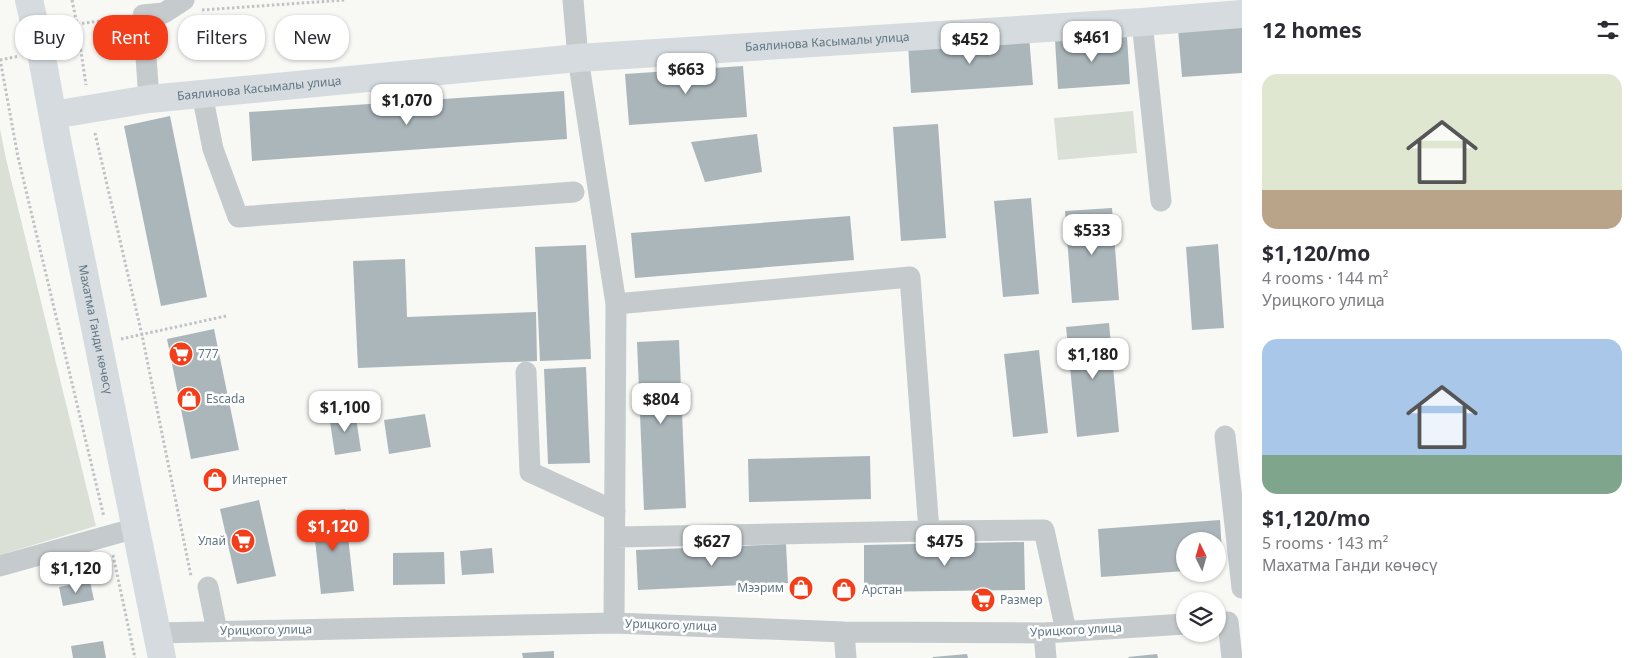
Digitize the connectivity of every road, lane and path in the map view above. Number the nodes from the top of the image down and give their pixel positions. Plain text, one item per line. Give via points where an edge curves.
1 (29, 0) edge
2 (72, 0) edge
3 (345, 0) edge
4 (573, 0) edge
5 (192, 5) edge
6 (163, 6) edge
7 (1242, 14) edge
8 (75, 15) edge
9 (143, 15) edge
10 (1142, 22) junction
11 (578, 58) junction
12 (0, 59) edge
13 (82, 60) edge
14 (146, 60) edge
15 (202, 94) junction
16 (149, 99) junction
17 (90, 110) junction
18 (53, 115) junction
19 (574, 192) dead end
20 (1161, 201) dead end
21 (616, 304) junction
22 (226, 316) dead end
23 (142, 336) junction
24 (98, 343) junction
25 (526, 372) dead end
26 (1225, 436) dead end
27 (615, 511) junction
28 (136, 528) junction
29 (929, 531) junction
30 (108, 535) junction
31 (615, 537) junction
32 (0, 566) edge
33 (200, 586) joint
34 (1242, 588) edge
35 (614, 622) junction
36 (1229, 622) edge
37 (1176, 625) edge
38 (217, 631) junction
39 (1066, 631) junction
40 (844, 632) junction
41 (1044, 633) junction
42 (160, 646) edge
43 (135, 658) edge
44 (846, 658) edge
45 (1046, 658) edge
46 (1232, 658) edge

1 - 18 main road, Махатма Ганди көчөсү
2 - 8 path
3 - 5 path
4 - 11 street
5 - 6 street
6 - 9 street
7 - 10 main road, Баялинова Касымалы улица
10 - 11 main road, Баялинова Касымалы улица
10 - 20 street
11 - 15 main road, Баялинова Касымалы улица
11 - 21 street
12 - 30 path via 18,157
13 - 17 path
14 - 16 street
15 - 16 main road, Баялинова Касымалы улица
15 - 19 street via 213,149 238,217
16 - 17 main road, Баялинова Касымалы улица
17 - 18 main road, Баялинова Касымалы улица
17 - 23 path
18 - 24 main road, Махатма Ганди көчөсү
21 - 27 street
21 - 29 street via 910,277
22 - 23 path
23 - 24 path
23 - 33 path
24 - 28 main road, Махатма Ганди көчөсү
25 - 27 street via 530,472
26 - 34 street
27 - 31 street
28 - 30 street
28 - 42 main road, Махатма Ганди көчөсү
29 - 31 street
29 - 39 street via 1044,530
30 - 32 street
30 - 43 path
31 - 35 street
33 - 38 street
35 - 38 street, Урицкого улица
35 - 40 street, Урицкого улица
36 - 46 street
37 - 39 street, Урицкого улица
38 - 42 street, Урицкого улица
39 - 41 street, Урицкого улица
40 - 41 street, Урицкого улица
40 - 44 street
41 - 45 street

